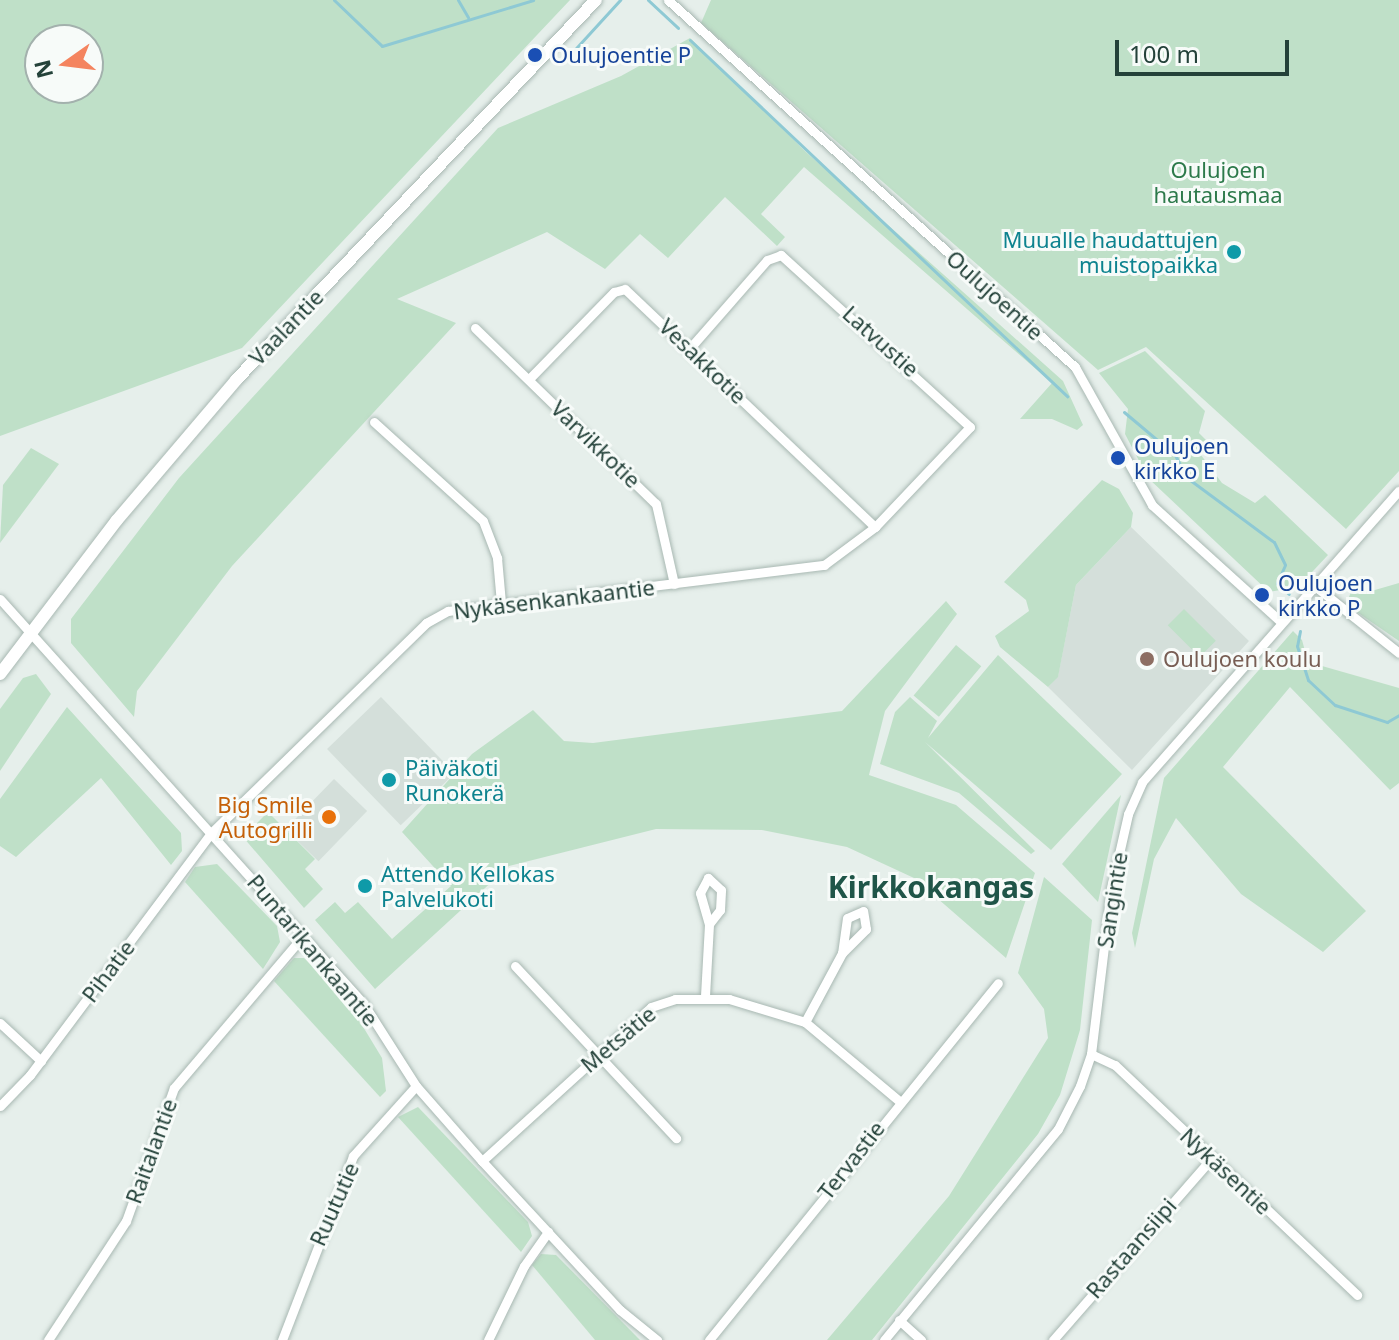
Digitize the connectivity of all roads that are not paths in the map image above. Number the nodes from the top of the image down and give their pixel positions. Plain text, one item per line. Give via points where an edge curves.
1 (596, 0) edge
2 (668, 0) edge
3 (475, 328) dead end
4 (690, 348) junction
5 (529, 379) junction
6 (374, 422) dead end
7 (1399, 491) edge
8 (875, 527) junction
9 (674, 584) junction
10 (1315, 586) junction
11 (0, 599) edge
12 (501, 603) junction
13 (1281, 622) junction
14 (31, 632) junction
15 (1399, 653) edge
16 (0, 674) edge
17 (211, 833) junction
18 (709, 924) dead end
19 (303, 936) junction
20 (842, 953) dead end
21 (515, 966) dead end
22 (998, 983) dead end
23 (705, 996) junction
24 (805, 1022) junction
25 (0, 1023) edge
26 (596, 1054) junction
27 (1091, 1054) junction
28 (41, 1061) junction
29 (416, 1086) junction
30 (898, 1100) junction
31 (0, 1106) edge
32 (676, 1138) dead end
33 (1212, 1158) junction
34 (482, 1161) junction
35 (548, 1232) junction
36 (1357, 1295) dead end
37 (899, 1320) junction
38 (48, 1340) edge
39 (282, 1340) edge
40 (488, 1340) edge
41 (657, 1340) edge
42 (709, 1340) edge
43 (884, 1340) edge
44 (921, 1340) edge
45 (1053, 1340) edge

1 - 14 street, Vaalantie via 236,380
2 - 13 street, Oulujoentie via 1075,367 1146,498
3 - 5 street, Varvikkotie
4 - 5 street, Vesakkotie via 625,289 614,292
4 - 8 street, Vesakkotie
4 - 8 street, Latvustie via 767,260 781,255 965,418 970,427 965,437
5 - 9 street, Varvikkotie via 656,504
6 - 12 street via 483,521 497,558
7 - 10 street, Sangintie
8 - 9 street, Nykäsenkankaantie via 824,565
9 - 12 street, Nykäsenkankaantie
10 - 13 street, Sangintie
10 - 15 street
11 - 14 street, Puntarikankaantie
12 - 17 street, Nykäsenkankaantie via 448,611 426,623
13 - 27 street, Sangintie via 1159,757 1128,814 1111,889
14 - 16 street, Vaalantie
14 - 17 street, Puntarikankaantie
17 - 19 street, Puntarikankaantie
17 - 28 street, Pihatie
18 - 23 street
19 - 29 street, Puntarikankaantie via 363,1003
19 - 38 street, Raitalantie via 174,1088 126,1221 104,1263
20 - 24 street
21 - 26 street
22 - 30 street, Tervastie
23 - 24 street, Metsätie
23 - 26 street, Metsätie via 651,1007
24 - 30 street, Metsätie
25 - 28 street
26 - 32 street
26 - 34 street, Metsätie
27 - 33 street, Nykäsentie via 1115,1065
27 - 37 street, Sangintie via 1058,1129
28 - 31 street, Pihatie
29 - 34 street, Puntarikankaantie
29 - 39 street, Ruututie via 353,1156
30 - 42 street, Tervastie
33 - 36 street, Nykäsentie
33 - 45 street, Rastaansiipi
34 - 35 street, Puntarikankaantie
35 - 40 street via 524,1266
35 - 41 street, Puntarikankaantie
37 - 43 street, Sangintie
37 - 44 street

